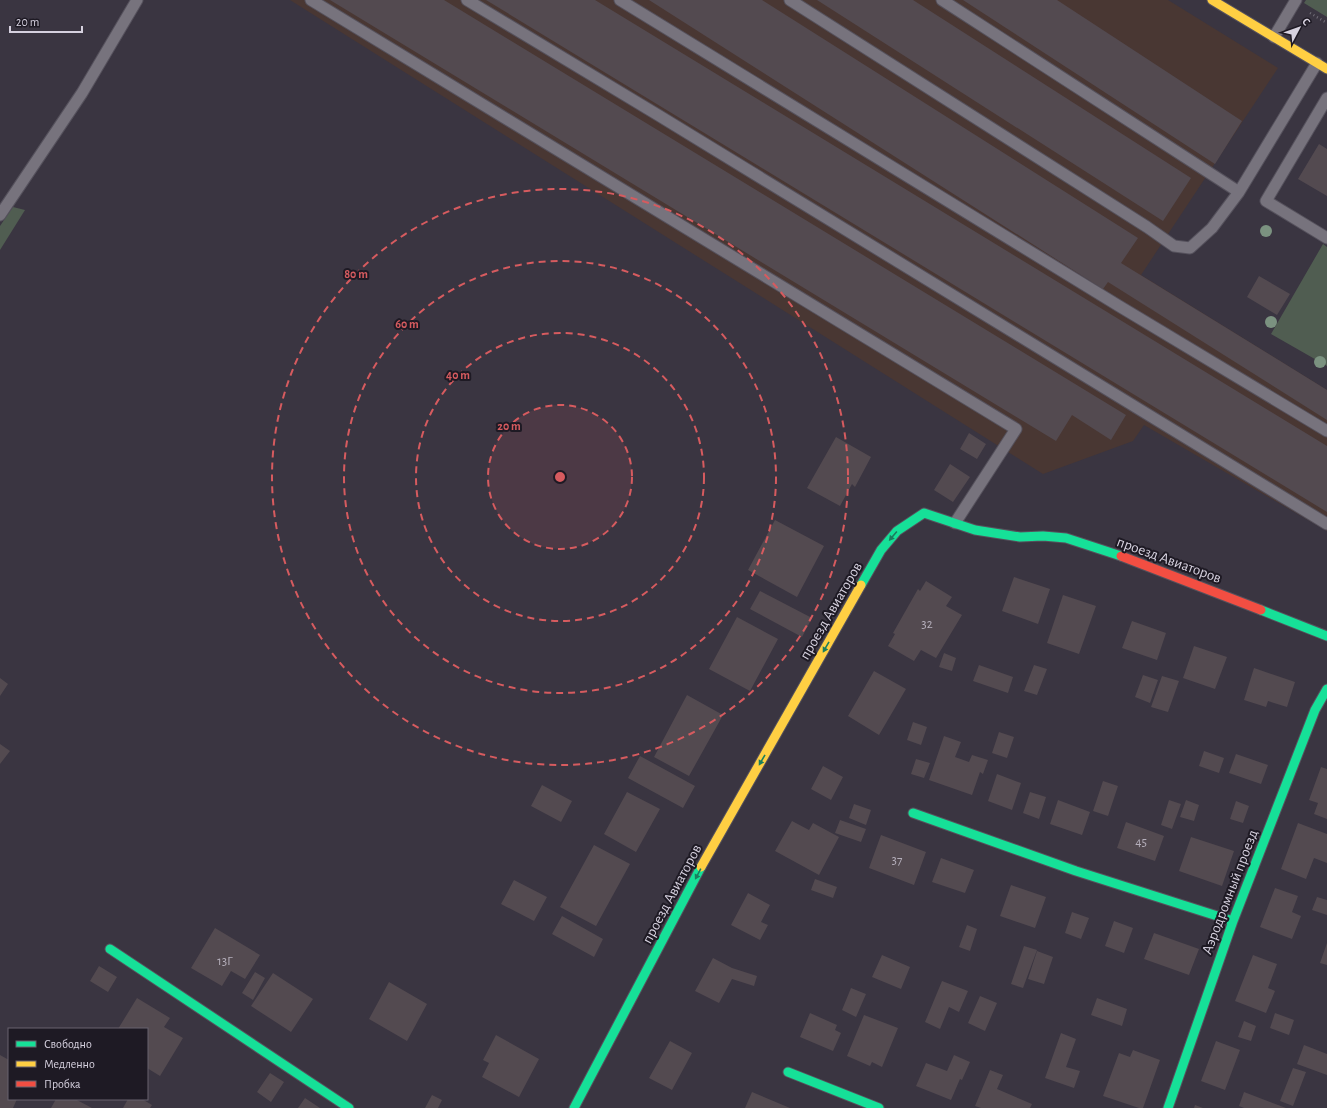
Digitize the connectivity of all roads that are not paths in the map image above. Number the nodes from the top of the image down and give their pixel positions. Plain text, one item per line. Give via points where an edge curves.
1 (137, 0) edge
2 (311, 0) edge
3 (468, 0) edge
4 (620, 0) edge
5 (790, 0) edge
6 (942, 0) edge
7 (1212, 0) edge
8 (1296, 0) edge
9 (1274, 37) junction
10 (1317, 63) junction
11 (1327, 69) edge
12 (1327, 98) edge
13 (1239, 192) junction
14 (0, 215) edge
15 (1327, 238) edge
16 (1327, 431) edge
17 (955, 523) junction
18 (1327, 524) edge
19 (1327, 636) edge
20 (1327, 688) edge
21 (913, 813) dead end
22 (1233, 921) junction
23 (110, 949) dead end
24 (788, 1072) dead end
25 (349, 1108) edge
26 (574, 1108) edge
27 (879, 1108) edge
28 (1168, 1108) edge

1 - 14 lane via 82,93
2 - 17 lane via 1016,429
3 - 18 lane
4 - 16 lane
5 - 13 lane via 1174,246 1190,248 1212,228
6 - 13 lane
7 - 9 street
8 - 9 lane
9 - 10 street
10 - 11 street
10 - 13 lane
12 - 15 lane via 1266,201
17 - 19 street, проезд Авиаторов via 975,530 1020,538 1066,538 1124,557
17 -> 26 street, проезд Авиаторов via 924,513 897,531 878,556 704,862
20 - 22 street, Аэродромный проезд via 1315,710
21 - 22 street via 1076,871
22 - 28 street, Аэродромный проезд
23 - 25 street
24 - 27 street

